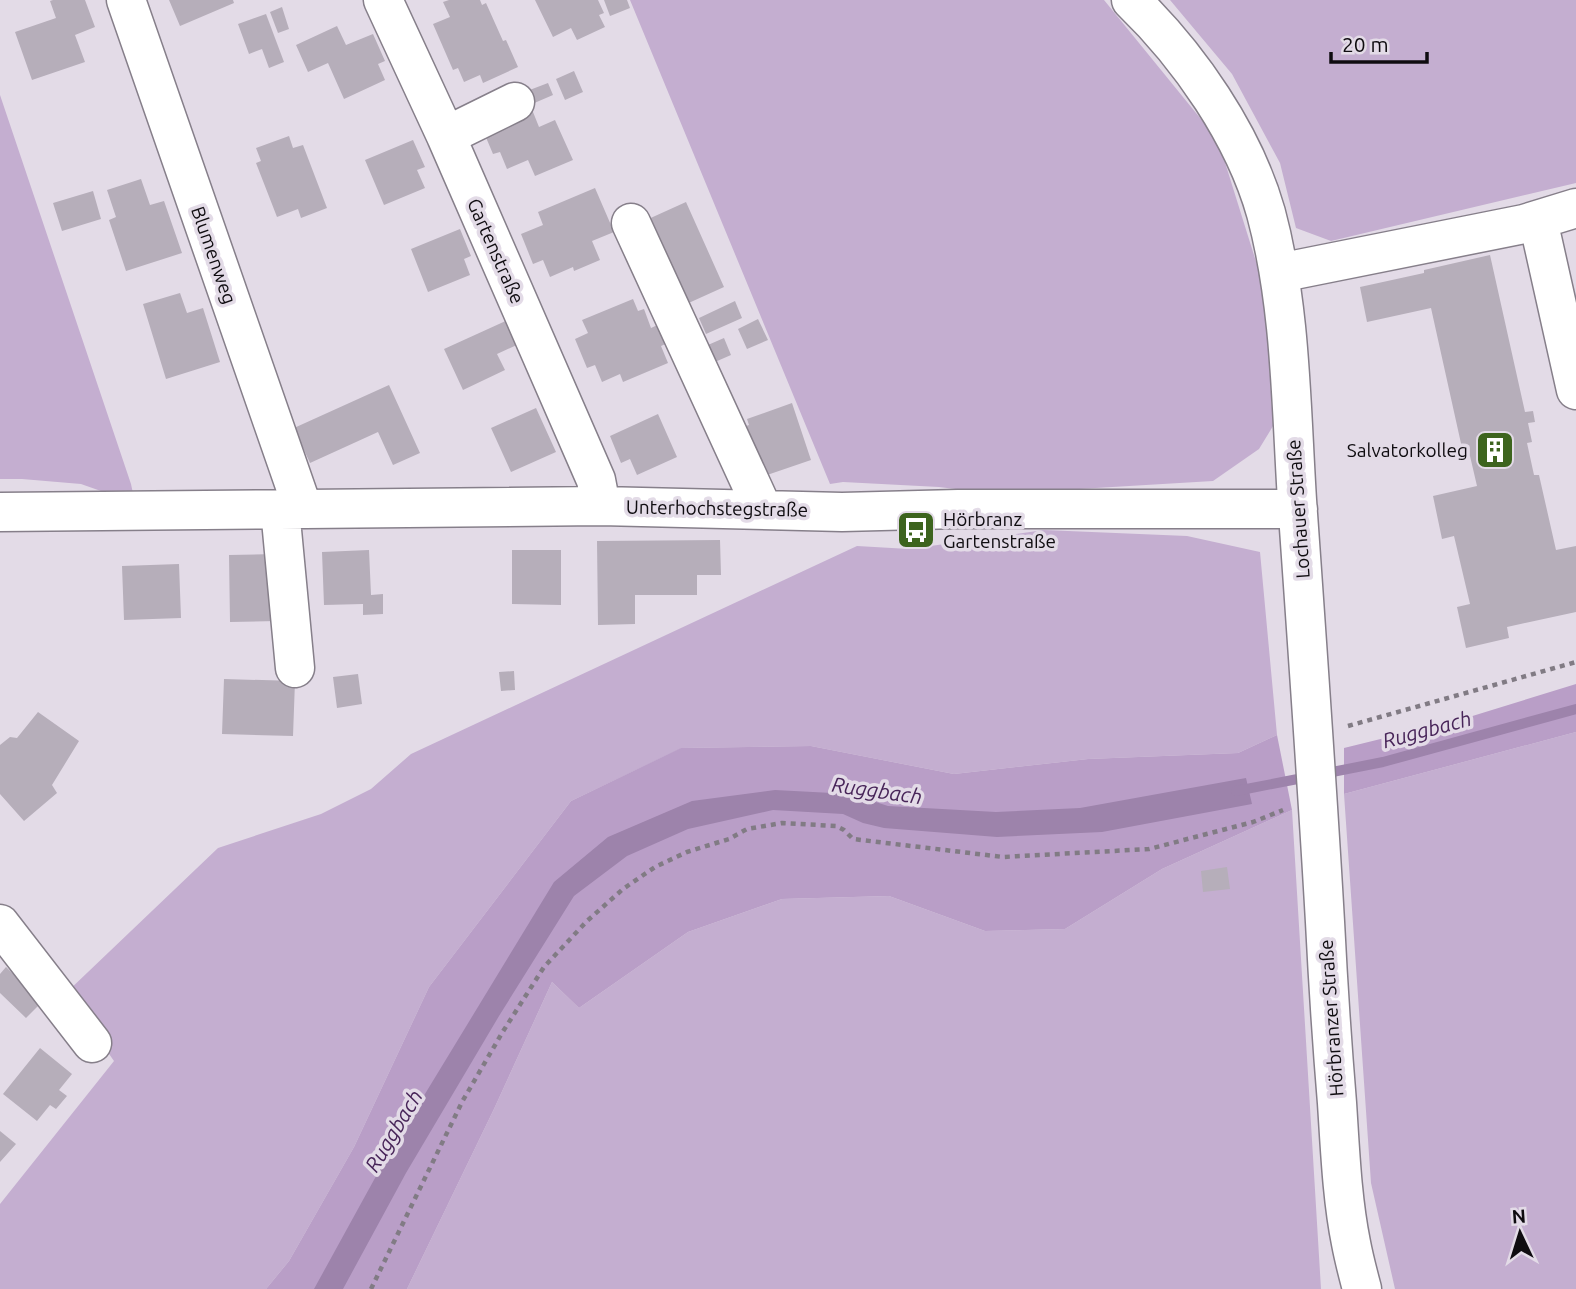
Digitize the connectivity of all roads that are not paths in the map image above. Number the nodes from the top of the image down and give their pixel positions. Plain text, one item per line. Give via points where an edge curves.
1 (125, 0) edge
2 (383, 0) edge
3 (1131, 0) edge
4 (515, 102) dead end
5 (446, 136) junction
6 (1576, 208) edge
7 (1538, 220) junction
8 (631, 223) dead end
9 (1279, 273) junction
10 (1576, 390) edge
11 (0, 488) edge
12 (601, 506) junction
13 (291, 509) junction
14 (1298, 509) junction
15 (763, 510) junction
16 (135, 511) junction
17 (0, 512) edge
18 (295, 668) dead end
19 (1314, 740) joint
20 (0, 924) edge
21 (92, 1043) dead end
22 (1362, 1289) edge

1 - 13 street, Blumenweg
2 - 5 street, Gartenstraße
3 - 9 street, Lochauer Straße via 1193,69 1221,113 1265,212
4 - 5 street
5 - 12 street, Gartenstraße via 596,480
6 - 7 street
7 - 9 street
7 - 10 street
8 - 15 street
9 - 14 street, Lochauer Straße
11 - 16 street, Unterhochstegstraße via 82,493
12 - 13 street, Unterhochstegstraße
12 - 15 street, Unterhochstegstraße
13 - 16 street, Unterhochstegstraße
13 - 18 street, Blumenweg
14 - 15 street, Unterhochstegstraße
14 - 19 street, Lochauer Straße
16 - 17 street, Unterhochstegstraße
19 - 22 street, Hörbranzer Straße via 1343,1176 1350,1241
20 - 21 street

